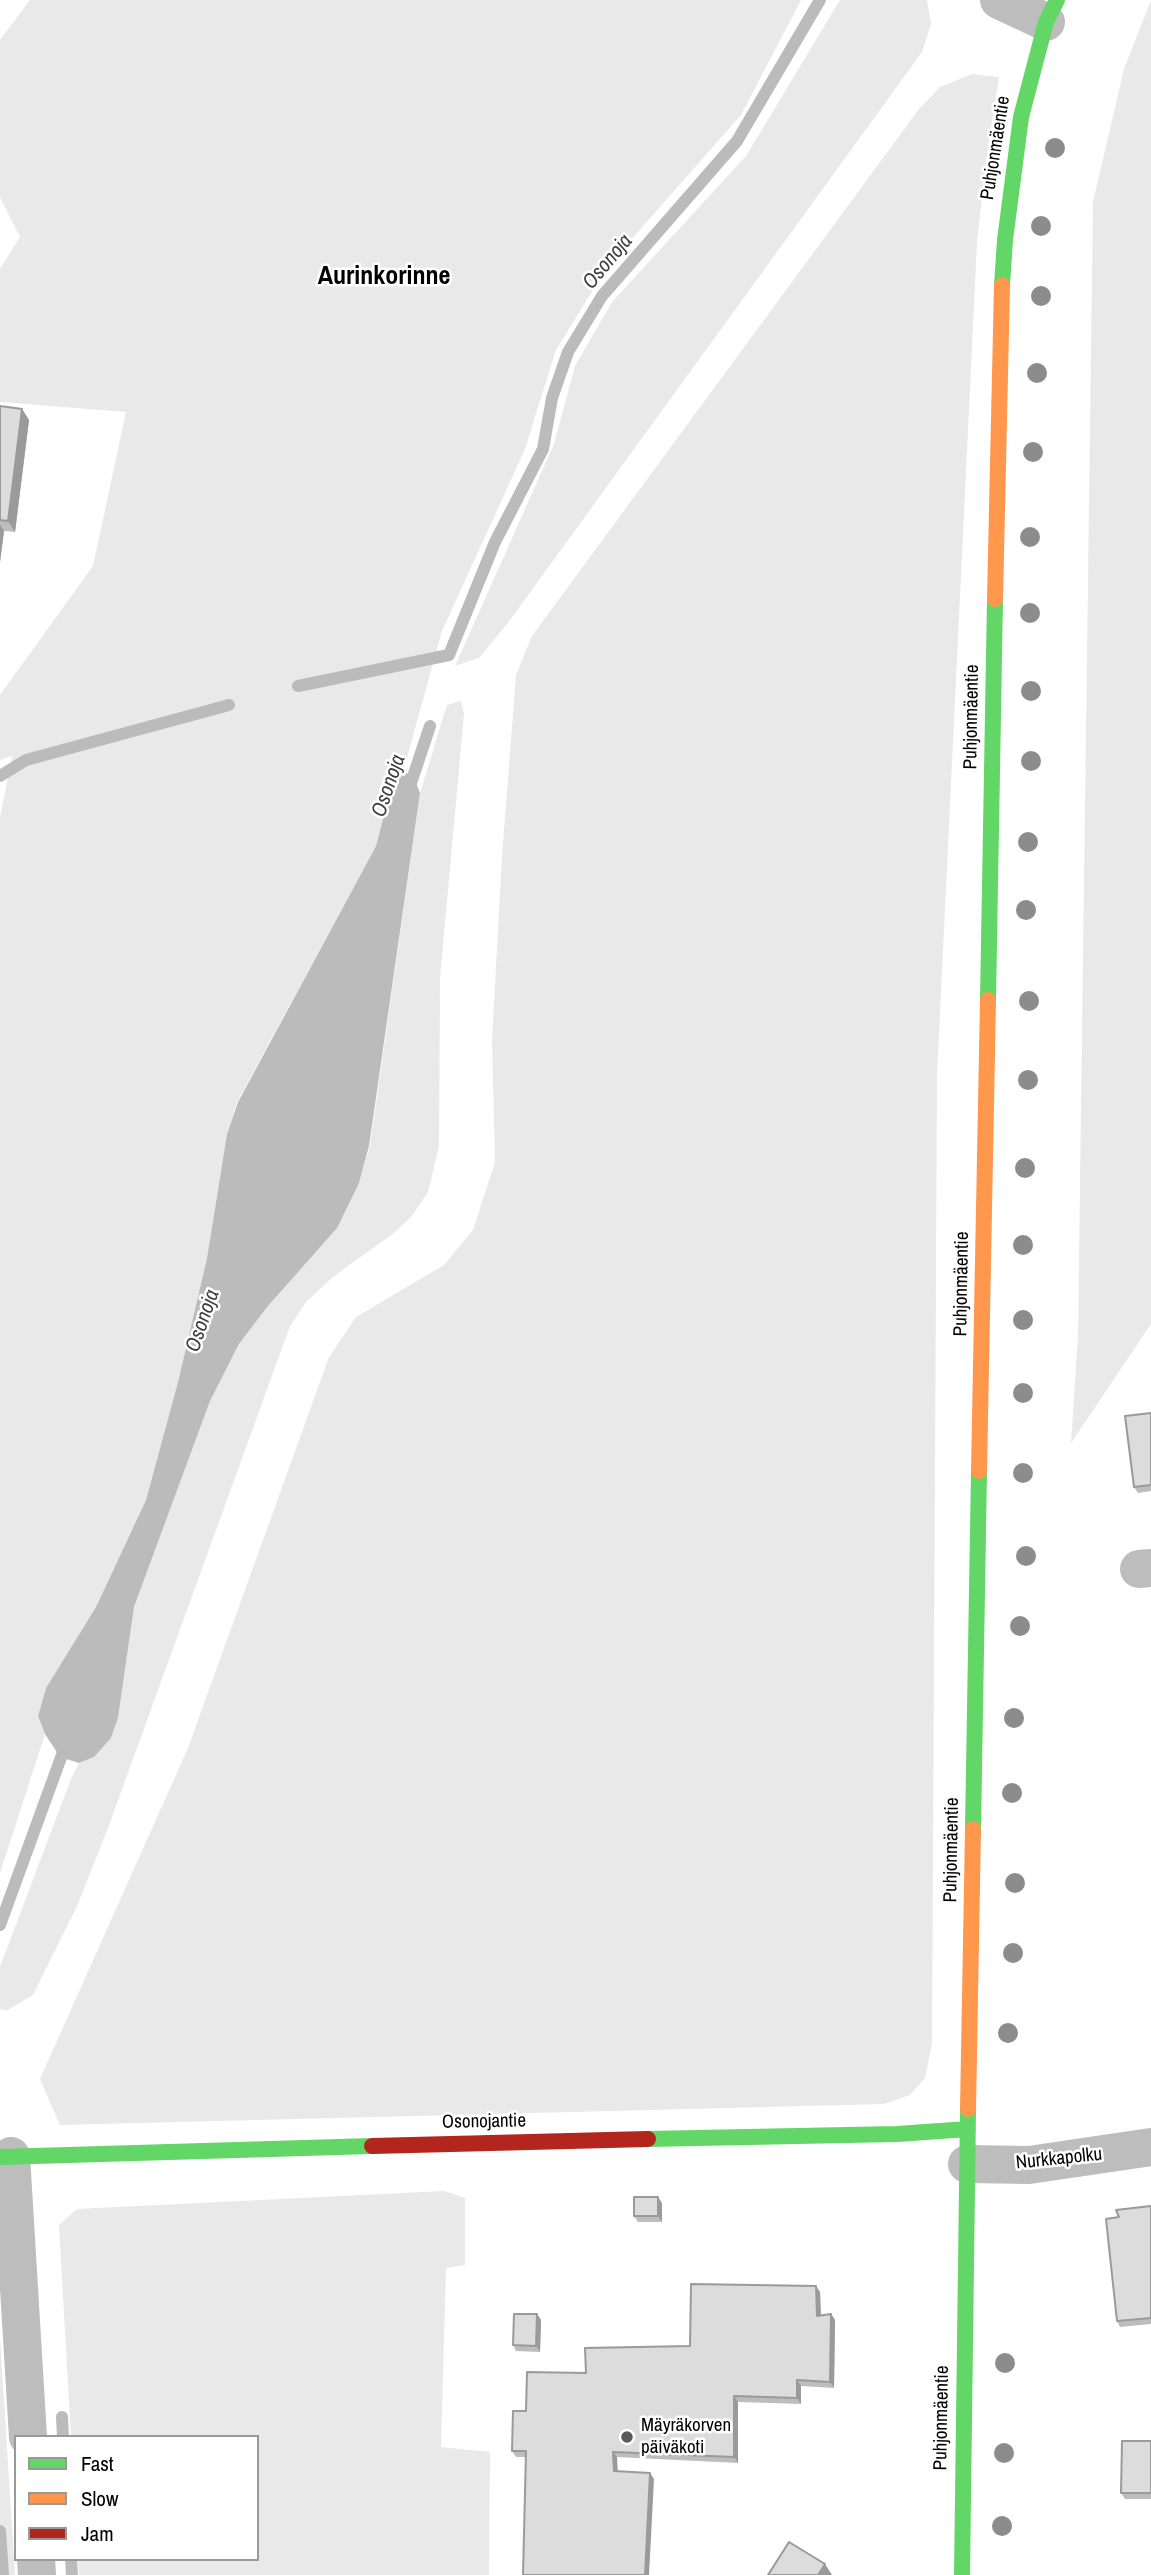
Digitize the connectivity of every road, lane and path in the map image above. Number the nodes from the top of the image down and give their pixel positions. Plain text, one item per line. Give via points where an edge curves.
1 (999, 0) edge
2 (1052, 11) edge
3 (968, 2147) junction
4 (1151, 2147) edge
5 (6, 2157) edge
6 (28, 2435) edge
7 (962, 2575) edge

1 - 2 street
2 - 3 street, Puhjonmäentie via 1031,72 1011,177 1000,320
3 - 4 street, Nurkkapolku via 1028,2165
3 - 5 street, Osonojantie via 897,2134
3 - 7 street, Puhjonmäentie
5 - 6 street

